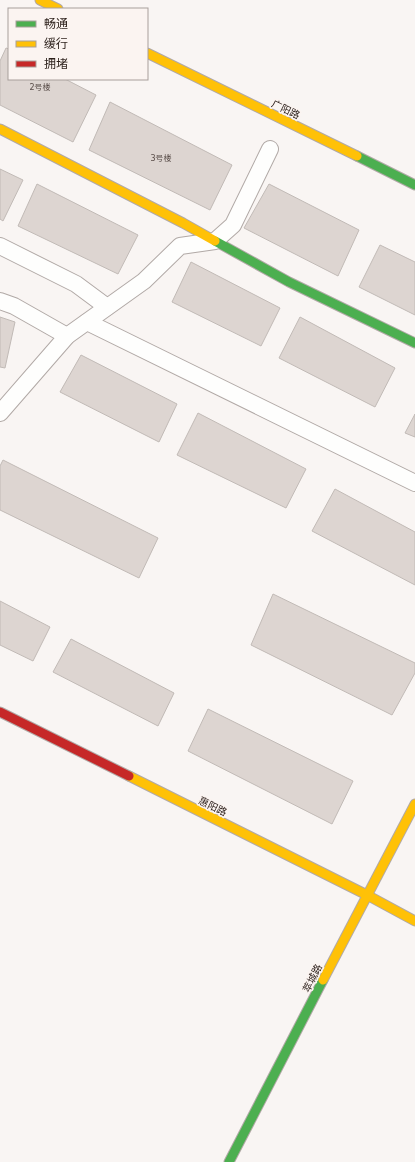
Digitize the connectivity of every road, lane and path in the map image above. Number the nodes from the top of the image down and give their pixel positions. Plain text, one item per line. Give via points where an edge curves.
1 (40, 0) edge
2 (56, 8) edge
3 (148, 53) edge
4 (0, 130) edge
5 (270, 149) dead end
6 (415, 185) edge
7 (215, 241) junction
8 (0, 246) edge
9 (0, 301) edge
10 (107, 307) junction
11 (87, 322) junction
12 (67, 336) junction
13 (415, 343) edge
14 (3, 405) edge
15 (415, 483) edge
16 (0, 712) edge
17 (415, 804) edge
18 (367, 895) junction
19 (415, 921) edge
20 (229, 1162) edge

1 - 2 street
3 - 6 street, 广阳路
4 - 7 street
5 - 7 street via 232,225
7 - 10 street via 180,246 144,281
7 - 13 street via 289,282
8 - 10 street via 76,284
9 - 12 street via 14,306
10 - 11 street
11 - 12 street
11 - 15 street
12 - 14 street
16 - 18 street, 惠阳路
17 - 18 street, 萃城路
18 - 19 street, 惠阳路
18 - 20 street, 萃城路

